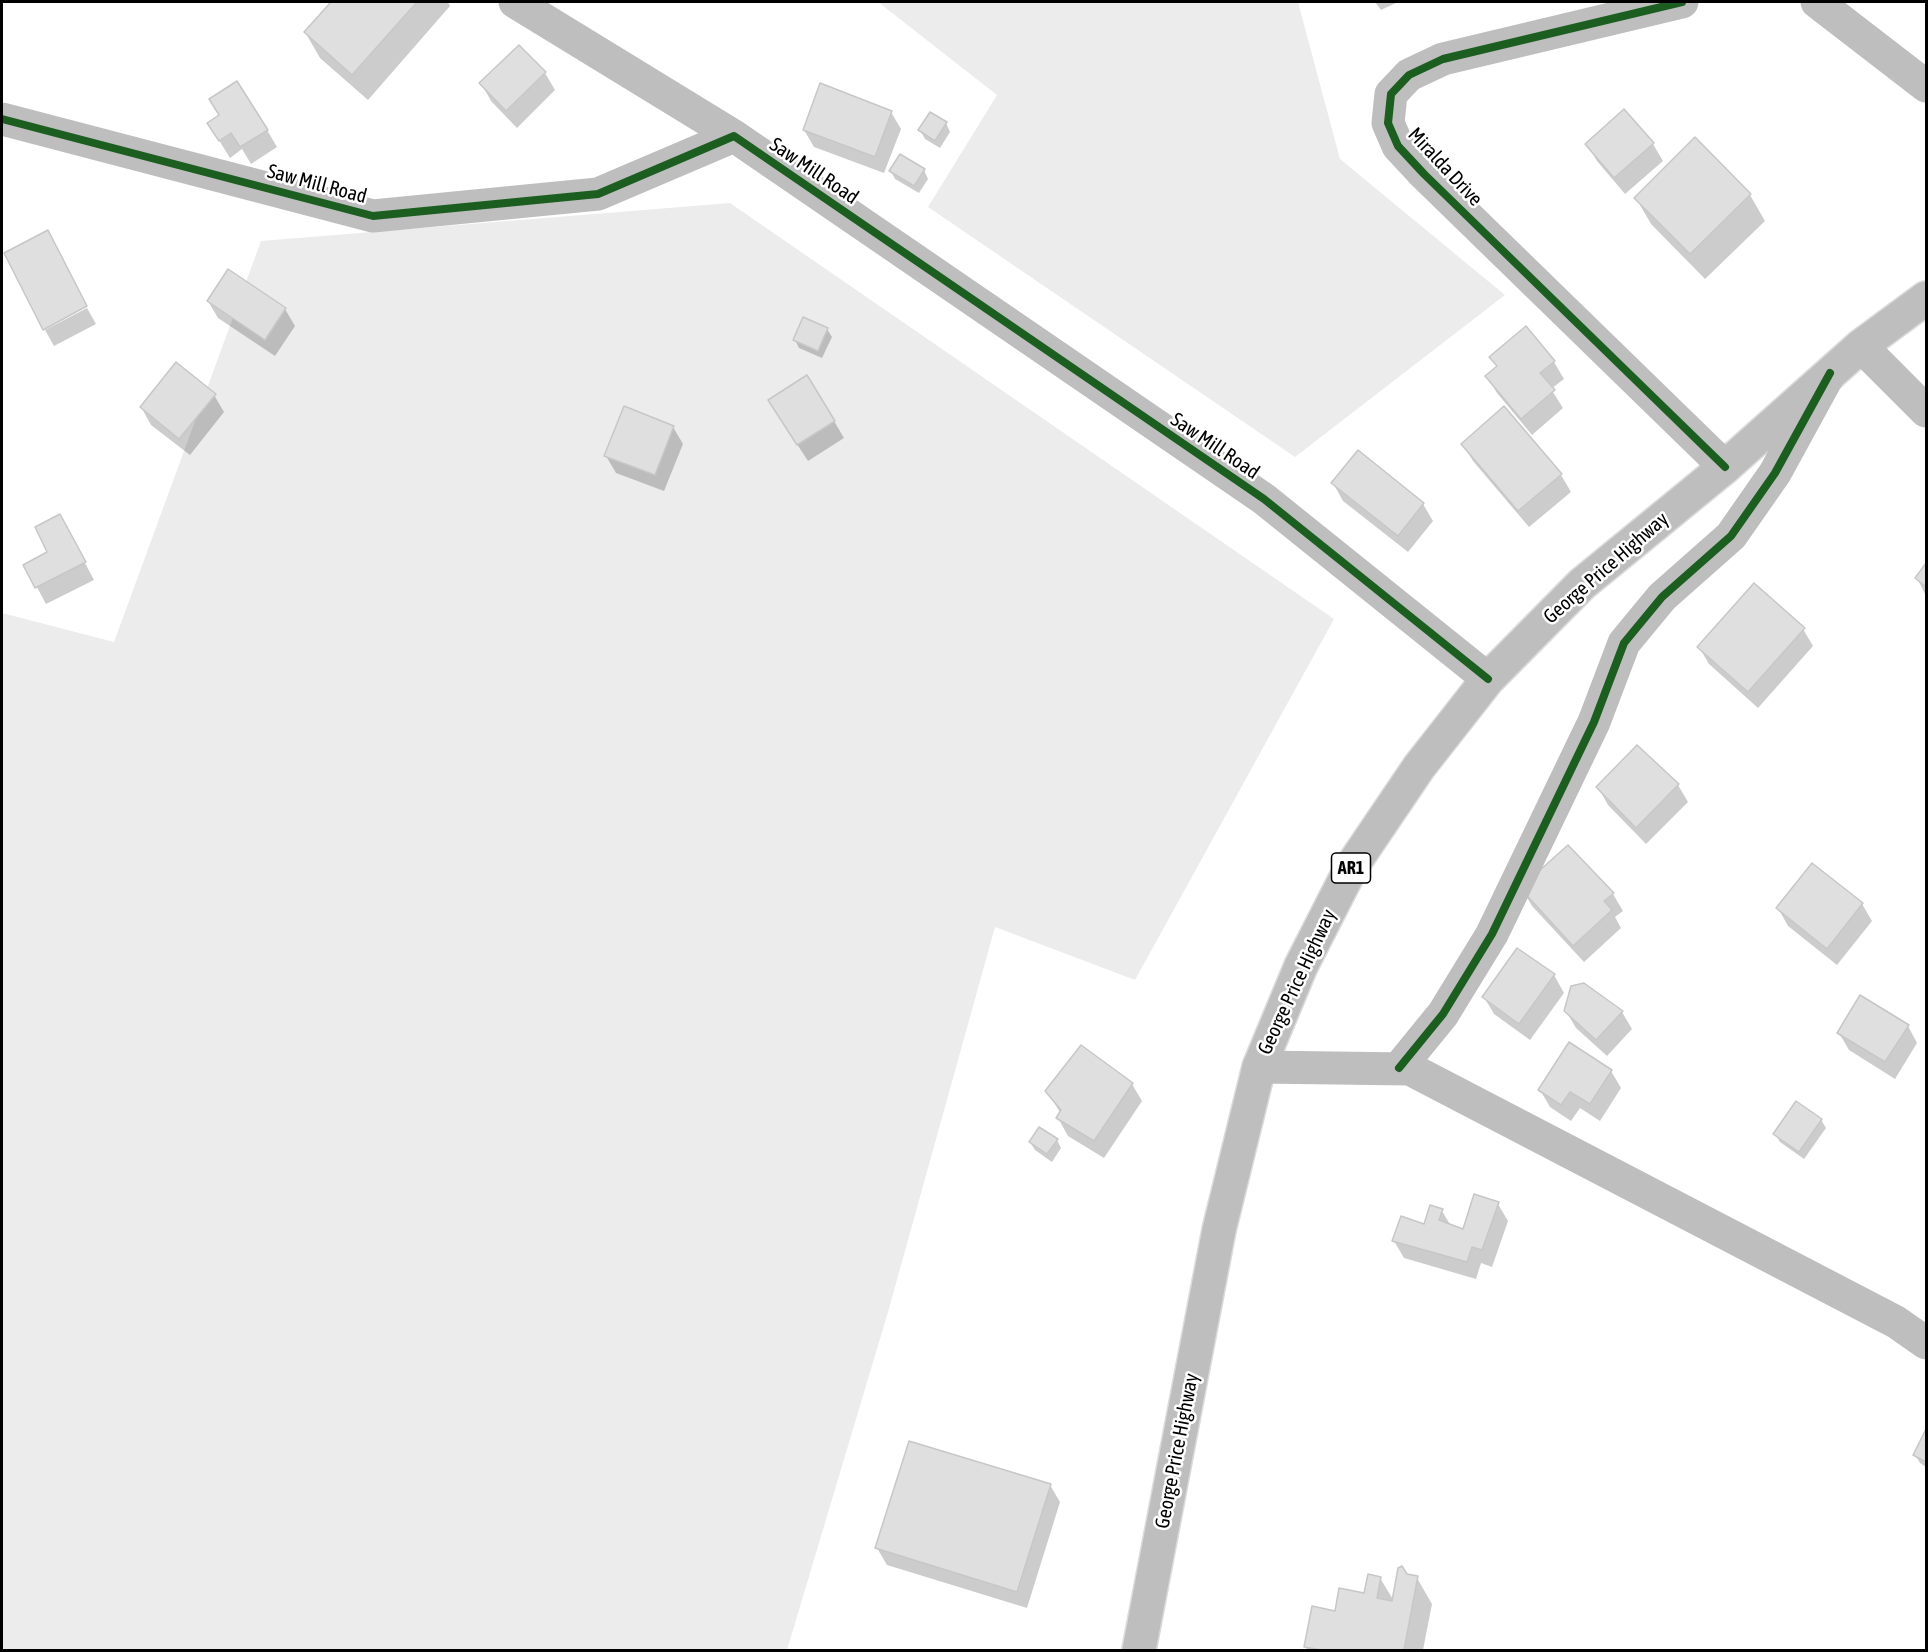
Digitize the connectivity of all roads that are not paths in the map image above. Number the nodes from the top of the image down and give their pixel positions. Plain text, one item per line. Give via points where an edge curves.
1 (515, 2) edge
2 (1682, 2) edge
3 (1816, 2) edge
4 (1926, 86) edge
5 (2, 119) edge
6 (734, 136) junction
7 (1926, 298) edge
8 (1861, 346) junction
9 (1830, 373) junction
10 (1926, 411) edge
11 (1725, 467) junction
12 (1488, 679) junction
13 (1259, 1067) junction
14 (1400, 1068) junction
15 (1926, 1343) edge
16 (1139, 1650) edge

1 - 6 main road
2 - 11 main road, Miralda Drive via 1443,59 1409,75 1392,94 1388,123 1398,146 1424,174
3 - 4 main road
5 - 6 main road, Saw Mill Road via 373,216 598,194
6 - 12 main road, Saw Mill Road via 1264,499
7 - 8 main road, George Price Highway / AR1
8 - 9 main road, George Price Highway / AR1
8 - 10 main road
9 - 11 main road, George Price Highway / AR1
9 - 14 main road via 1775,473 1731,536 1662,597 1624,642 1594,722 1492,934 1443,1014
11 - 12 main road, George Price Highway / AR1 via 1581,584
12 - 13 main road, George Price Highway / AR1 via 1419,767 1352,866 1301,966
13 - 14 main road
13 - 16 main road, George Price Highway / AR1 via 1219,1230
14 - 15 main road via 1410,1069 1886,1317

